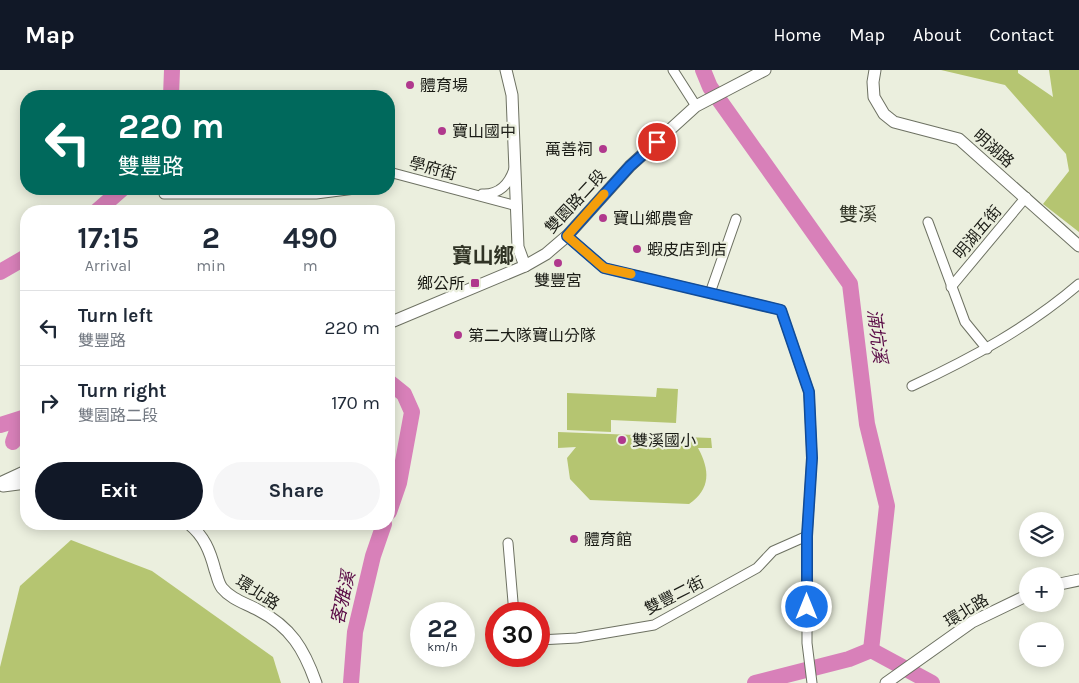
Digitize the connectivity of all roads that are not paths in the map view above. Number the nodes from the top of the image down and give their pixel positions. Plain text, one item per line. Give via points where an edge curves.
1 (506, 70) edge
2 (673, 70) edge
3 (765, 70) edge
4 (875, 70) edge
5 (696, 106) junction
6 (516, 164) junction
7 (395, 174) edge
8 (470, 193) junction
9 (1026, 197) junction
10 (517, 206) junction
11 (736, 219) dead end
12 (928, 222) dead end
13 (567, 236) junction
14 (1079, 246) edge
15 (525, 266) junction
16 (1079, 284) edge
17 (951, 287) junction
18 (710, 293) junction
19 (395, 321) edge
20 (987, 349) junction
21 (912, 386) dead end
22 (20, 474) edge
23 (20, 483) edge
24 (0, 485) edge
25 (197, 530) edge
26 (807, 536) junction
27 (508, 543) dead end
28 (1079, 580) edge
29 (1064, 583) edge
30 (1019, 598) edge
31 (513, 602) edge
32 (550, 639) edge
33 (316, 683) edge
34 (812, 683) edge
35 (886, 683) edge

1 - 6 street via 512,95
2 - 5 street
3 - 5 street, 雙園路二段
4 - 9 street, 明湖路 via 874,97 884,114 894,122 959,139
5 - 13 street, 雙園路二段 via 630,166
6 - 8 street, 學府街 via 502,189 489,195
6 - 10 street
7 - 8 street, 學府街
8 - 10 street, 學府街
9 - 14 street, 明湖路
9 - 17 street, 明湖五街
10 - 15 street via 518,247
11 - 18 street
12 - 17 street, 明湖五街
13 - 15 street, 雙園路二段
13 - 18 street via 604,268
15 - 19 street, 雙園路二段
16 - 20 street via 1039,316
17 - 20 street, 明湖五街 via 965,322
18 - 26 street via 781,310 809,392 812,458
20 - 21 street
22 - 24 street
23 - 24 street
25 - 33 street, 環北路 via 210,551 220,586 231,597 260,611 296,639
26 - 32 street, 雙豐二街 via 774,551 757,568 654,625
26 - 34 street via 807,643
27 - 31 street
28 - 29 street
30 - 35 street, 環北路 via 972,622

